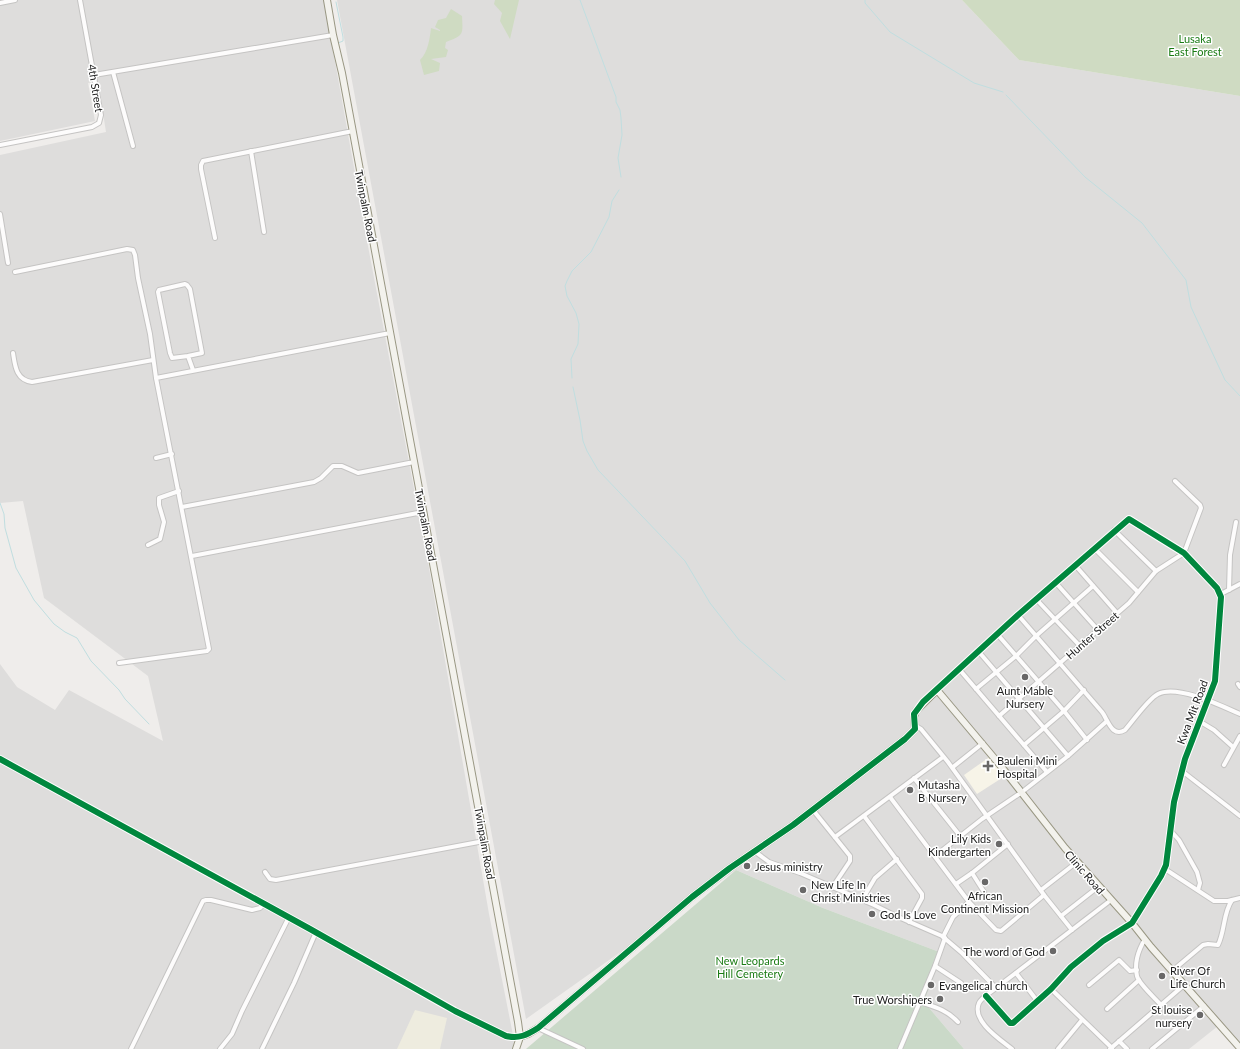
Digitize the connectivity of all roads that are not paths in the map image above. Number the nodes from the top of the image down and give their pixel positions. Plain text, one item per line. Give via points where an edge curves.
1 (16, 0) edge
2 (80, 0) edge
3 (327, 0) edge
4 (0, 3) edge
5 (333, 35) junction
6 (113, 72) junction
7 (94, 75) junction
8 (352, 131) junction
9 (0, 145) edge
10 (133, 146) dead end
11 (251, 151) junction
12 (0, 214) edge
13 (264, 232) dead end
14 (215, 238) dead end
15 (8, 263) dead end
16 (15, 272) dead end
17 (390, 334) junction
18 (13, 353) dead end
19 (188, 356) junction
20 (154, 360) junction
21 (193, 370) junction
22 (156, 378) junction
23 (172, 454) junction
24 (156, 458) dead end
25 (414, 462) junction
26 (1175, 481) dead end
27 (178, 491) junction
28 (182, 507) junction
29 (423, 512) junction
30 (1236, 522) dead end
31 (1114, 530) junction
32 (148, 545) dead end
33 (1094, 548) junction
34 (1184, 553) junction
35 (192, 556) junction
36 (1075, 566) junction
37 (1156, 571) junction
38 (1056, 583) junction
39 (1240, 584) edge
40 (1094, 586) junction
41 (1229, 590) junction
42 (1138, 592) junction
43 (1221, 594) junction
44 (1037, 600) junction
45 (1073, 603) junction
46 (1117, 613) junction
47 (1018, 615) junction
48 (1054, 620) junction
49 (1098, 630) junction
50 (998, 635) junction
51 (1036, 636) junction
52 (1080, 646) junction
53 (978, 652) junction
54 (1016, 656) junction
55 (119, 663) dead end
56 (1059, 663) junction
57 (960, 669) junction
58 (996, 673) junction
59 (1038, 682) junction
60 (976, 689) junction
61 (937, 690) junction
62 (1084, 690) junction
63 (1018, 699) junction
64 (1209, 700) junction
65 (1064, 711) junction
66 (1240, 714) edge
67 (999, 716) junction
68 (1107, 721) junction
69 (1199, 721) junction
70 (916, 726) junction
71 (1044, 728) junction
72 (1240, 736) edge
73 (1087, 740) junction
74 (983, 743) junction
75 (1024, 745) junction
76 (1233, 747) junction
77 (1068, 756) junction
78 (943, 757) junction
79 (0, 759) edge
80 (1224, 765) dead end
81 (953, 767) junction
82 (1182, 771) junction
83 (1047, 772) junction
84 (914, 778) junction
85 (1022, 792) junction
86 (890, 797) junction
87 (813, 810) junction
88 (864, 816) junction
89 (987, 816) junction
90 (1240, 816) edge
91 (1170, 830) junction
92 (835, 837) junction
93 (961, 837) junction
94 (484, 841) junction
95 (1008, 844) junction
96 (754, 851) junction
97 (935, 856) junction
98 (897, 859) junction
99 (1077, 862) junction
100 (1165, 869) junction
101 (265, 872) dead end
102 (972, 873) junction
103 (956, 884) junction
104 (1098, 887) junction
105 (832, 888) junction
106 (1041, 890) junction
107 (1198, 890) junction
108 (984, 892) dead end
109 (1044, 895) junction
110 (1240, 898) edge
111 (862, 900) junction
112 (1111, 900) junction
113 (1232, 900) junction
114 (969, 902) junction
115 (264, 904) junction
116 (1061, 916) junction
117 (289, 917) junction
118 (909, 922) junction
119 (1132, 923) junction
120 (1072, 930) junction
121 (316, 932) junction
122 (944, 937) junction
123 (1145, 939) junction
124 (935, 966) junction
125 (1137, 970) junction
126 (1172, 971) junction
127 (1016, 973) junction
128 (1139, 980) junction
129 (961, 983) dead end
130 (1089, 985) dead end
131 (1184, 985) junction
132 (996, 988) junction
133 (1051, 989) junction
134 (986, 996) junction
135 (920, 1002) junction
136 (1038, 1002) junction
137 (1161, 1005) junction
138 (1204, 1006) junction
139 (1107, 1010) dead end
140 (1082, 1020) junction
141 (958, 1022) dead end
142 (538, 1028) junction
143 (520, 1037) junction
144 (1119, 1041) junction
145 (1111, 1048) edge
146 (1240, 1048) edge
147 (131, 1049) edge
148 (220, 1049) edge
149 (262, 1049) edge
150 (516, 1049) edge
151 (583, 1049) edge
152 (900, 1049) edge
153 (1012, 1049) edge
154 (1058, 1049) edge
155 (1127, 1049) edge
156 (1152, 1049) edge

1 - 4 street
2 - 7 street, 4th Street
3 - 5 main road, Twinpalm Road
5 - 6 street
5 - 8 main road, Twinpalm Road
6 - 7 street
6 - 10 street
7 - 9 street, 4th Street via 101,115 96,126
8 - 11 street
8 - 17 main road, Twinpalm Road
11 - 13 street
11 - 14 street via 203,161 201,164
12 - 15 street
16 - 20 street via 133,250
17 - 21 street
17 - 25 main road, Twinpalm Road
18 - 20 street via 18,373 25,380 32,382
19 - 19 street via 202,353 190,289 185,284 159,290 172,358
19 - 21 street
20 - 22 street
21 - 22 street
22 - 23 street
23 - 24 street
23 - 27 street
25 - 28 street via 358,473 342,466 333,466 314,482
25 - 29 main road, Twinpalm Road
26 - 34 street via 1201,508
27 - 28 street
27 - 32 street via 159,498 164,527 160,539
28 - 35 street
29 - 35 street
29 - 94 main road, Twinpalm Road
30 - 41 street via 1230,555
31 - 33 street
31 - 34 street via 1129,518
31 - 37 street
33 - 36 street
33 - 42 street
34 - 37 street, Hunter Street
34 - 43 street
35 - 55 street via 209,649
36 - 38 street
36 - 40 street
37 - 42 street, Hunter Street
38 - 44 street
38 - 45 street
39 - 41 street
40 - 45 street
40 - 46 street
41 - 43 street
42 - 46 street, Hunter Street
43 - 64 street, Kwa Mit Road via 1216,673
44 - 47 street
44 - 48 street
45 - 48 street
45 - 49 street
46 - 49 street, Hunter Street
47 - 50 street
47 - 51 street
48 - 51 street
48 - 52 street
49 - 52 street, Hunter Street
50 - 53 street
50 - 54 street
51 - 54 street
51 - 56 street
52 - 56 street, Hunter Street
53 - 57 street
53 - 58 street
54 - 58 street
54 - 59 street
56 - 59 street, Hunter Street
56 - 62 street
57 - 60 street
57 - 61 street
58 - 60 street
58 - 63 street
59 - 63 street, Hunter Street
59 - 65 street
60 - 67 street
61 - 70 main road via 916,711
61 - 74 main road, Clinic Road
62 - 65 street
62 - 68 street
63 - 67 street, Hunter Street
63 - 71 street
64 - 66 street
64 - 68 street via 1199,696 1164,692 1154,696 1124,732 1114,730
64 - 69 street, Kwa Mit Road
65 - 71 street
65 - 73 street
67 - 75 street
68 - 73 street
69 - 76 street
69 - 82 street, Kwa Mit Road
70 - 78 street
70 - 87 main road via 905,739
71 - 75 street
71 - 77 street
72 - 76 street
73 - 77 street
74 - 81 street
74 - 85 main road, Clinic Road
75 - 83 street
76 - 80 street
77 - 83 street
78 - 81 street
78 - 84 street
79 - 115 street
81 - 89 street
82 - 90 street
82 - 91 street, Kwa Mit Road
83 - 85 street
84 - 86 street
84 - 93 street
85 - 89 street
85 - 99 main road, Clinic Road
86 - 88 street
86 - 97 street
87 - 92 street
87 - 96 main road
88 - 92 street
88 - 98 street
89 - 93 street
89 - 95 street
91 - 100 street, Kwa Mit Road
91 - 107 street via 1179,840 1197,872 1200,883
92 - 105 street via 851,858
93 - 97 street
94 - 101 street via 276,880 270,879
94 - 143 main road, Twinpalm Road
95 - 102 street
95 - 106 street
96 - 105 street via 769,862
96 - 142 main road via 673,912
97 - 103 street
98 - 111 street via 874,878
98 - 118 street via 922,896
99 - 104 main road, Clinic Road
99 - 106 street
100 - 107 street
100 - 119 street, Kwa Mit Road
102 - 103 street
102 - 108 street
103 - 114 street
104 - 112 main road, Clinic Road
104 - 116 street
105 - 111 street
106 - 109 street
107 - 113 street via 1214,901
109 - 114 street via 999,931 994,929
109 - 116 street
110 - 113 street
111 - 118 street
112 - 119 main road, Clinic Road
112 - 120 street
113 - 126 street via 1227,909 1218,945 1203,945
114 - 122 street via 953,917
115 - 117 street
115 - 147 street via 252,910 211,900 203,901
116 - 120 street
117 - 121 street
117 - 148 street via 236,1026
118 - 122 street
119 - 123 main road, Clinic Road
119 - 133 street via 1103,941 1071,967
120 - 127 street
121 - 143 street via 474,1021 506,1036
121 - 149 street
122 - 124 street
122 - 132 street
123 - 125 street via 1138,952
123 - 126 main road, Clinic Road
124 - 129 street
124 - 135 street
125 - 128 street
125 - 130 street via 1130,971 1119,960
126 - 131 main road, Clinic Road
127 - 132 street
127 - 136 street
128 - 137 street
128 - 139 street
131 - 137 street
131 - 138 main road, Clinic Road
132 - 134 street
133 - 136 street
133 - 140 street
134 - 136 street via 1010,1023
134 - 153 street via 979,1003 978,1009 982,1021
135 - 141 street via 940,1008 951,1014
135 - 152 street
137 - 144 street
138 - 146 main road, Clinic Road
138 - 156 street
140 - 145 street
140 - 154 street
142 - 143 main road
142 - 151 street
143 - 150 main road, Twinpalm Road
144 - 145 street
144 - 155 street

